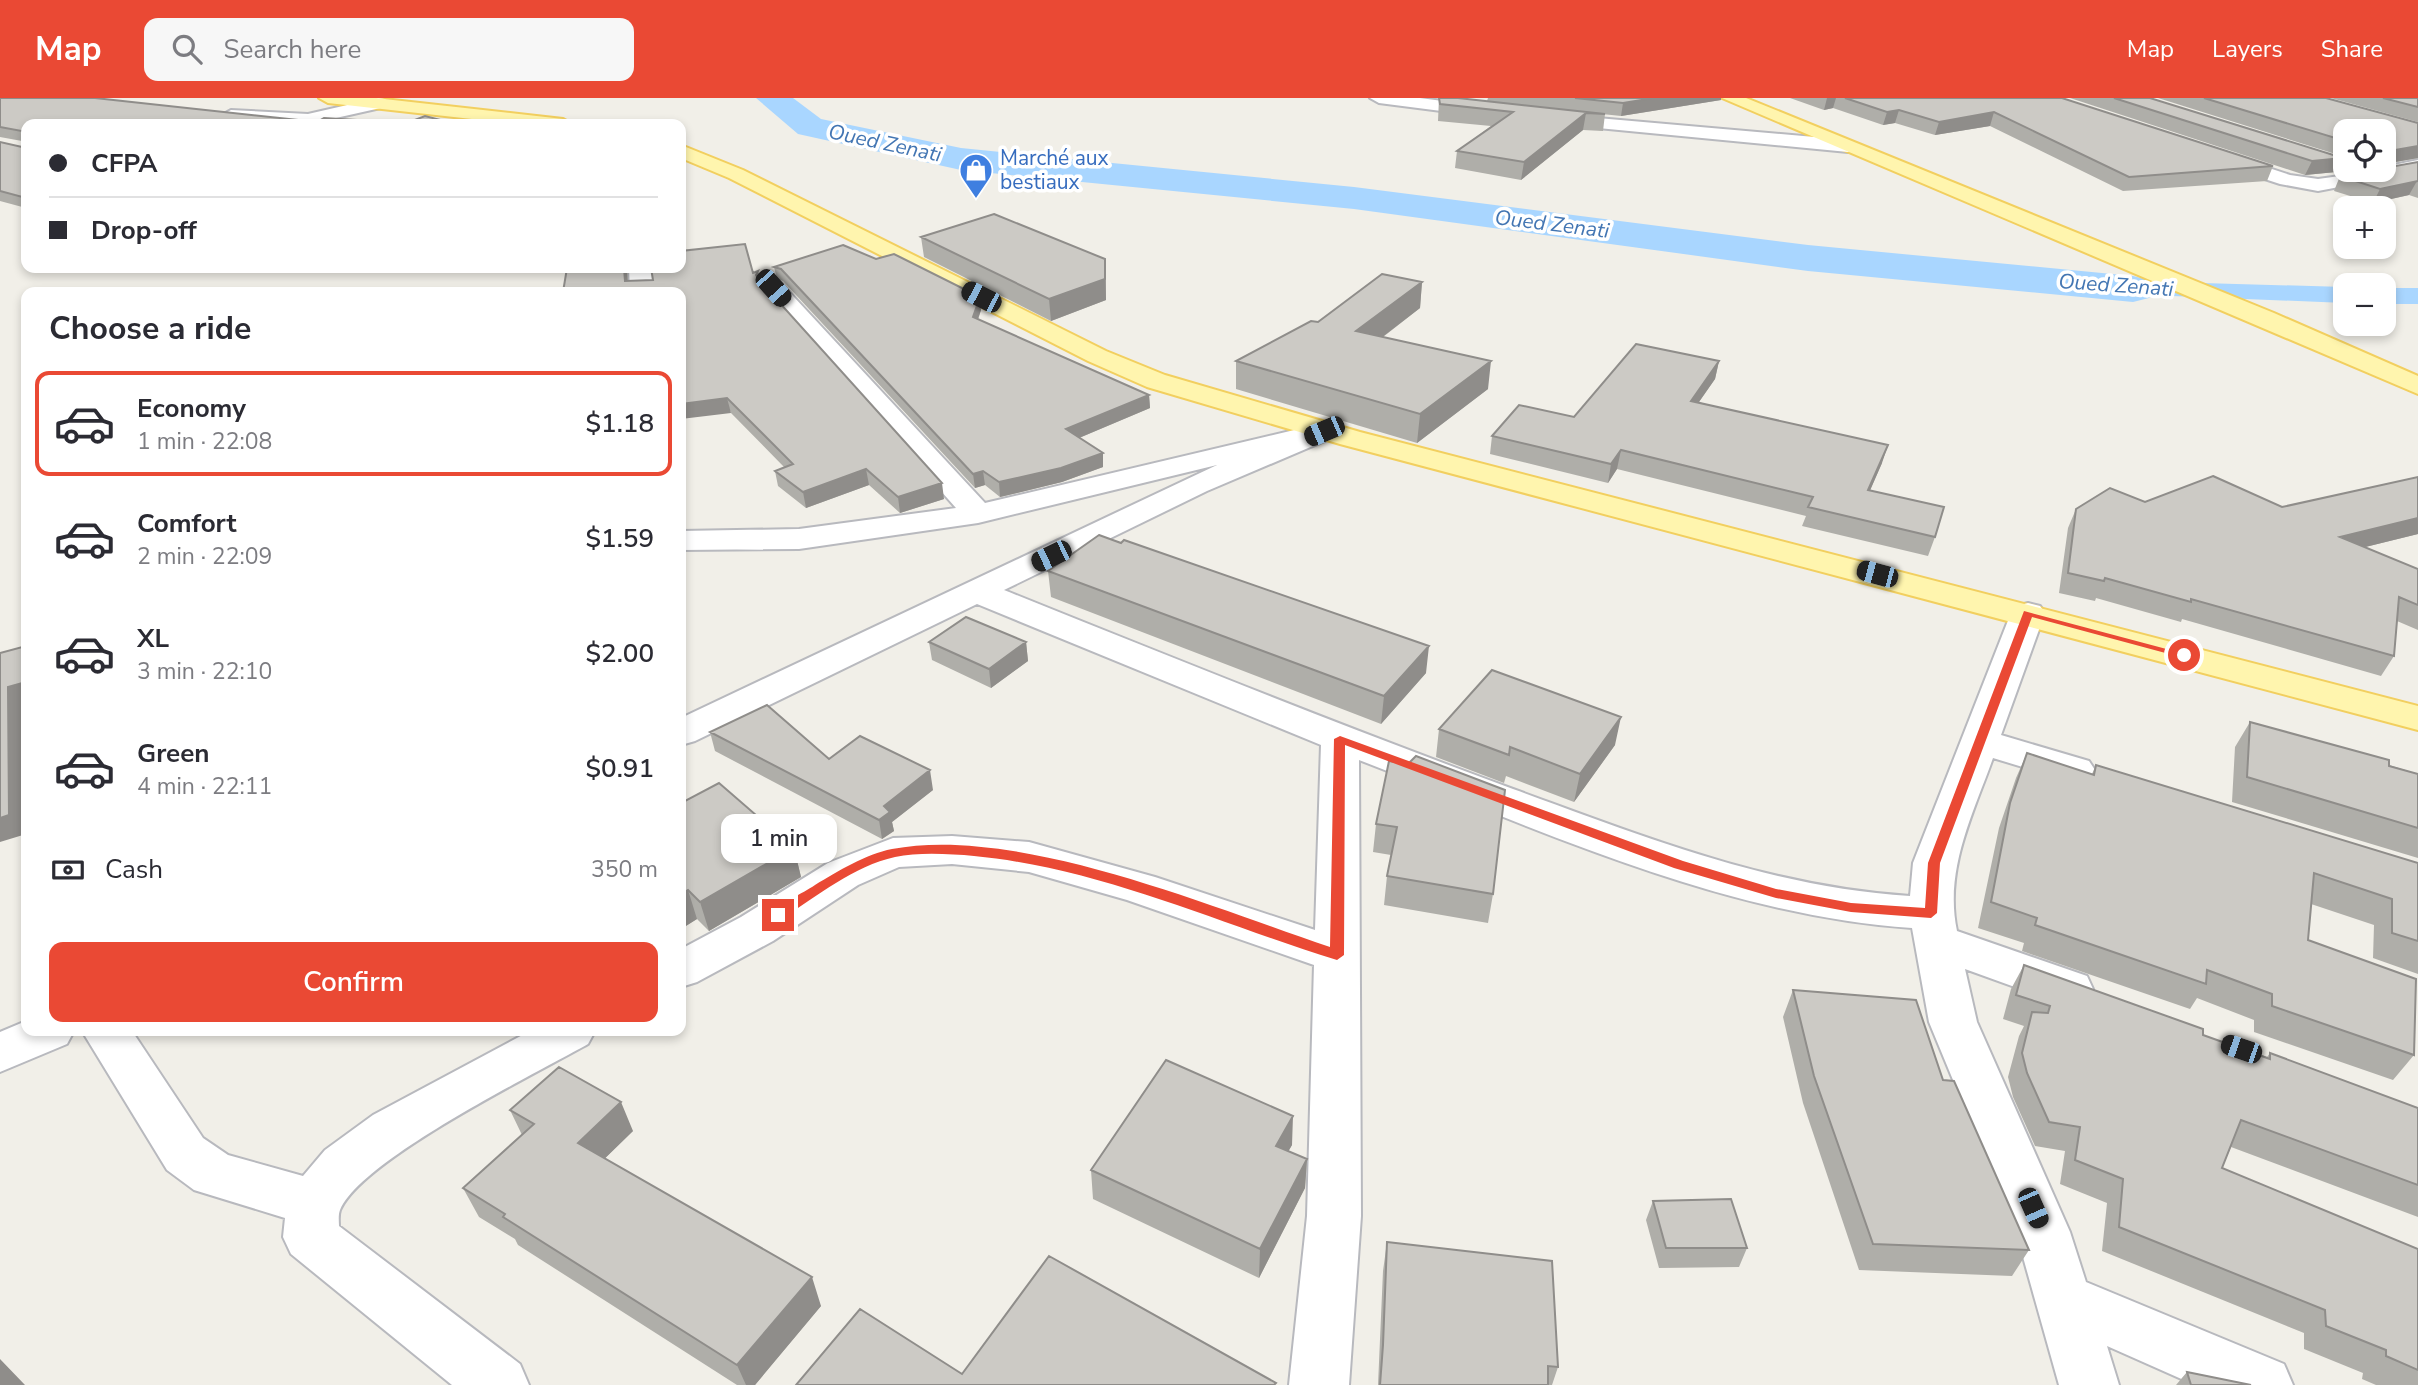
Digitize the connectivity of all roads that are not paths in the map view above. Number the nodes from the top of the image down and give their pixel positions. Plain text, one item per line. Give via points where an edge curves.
1 (328, 98) edge
2 (1380, 98) edge
3 (1731, 98) edge
4 (1410, 100) edge
5 (379, 103) junction
6 (1589, 103) dead end
7 (216, 114) edge
8 (1512, 115) edge
9 (1540, 118) edge
10 (308, 119) joint
11 (519, 119) edge
12 (1651, 130) junction
13 (1848, 146) junction
14 (2197, 150) edge
15 (686, 153) edge
16 (2396, 153) edge
17 (2418, 160) edge
18 (2418, 166) edge
19 (2396, 168) edge
20 (2333, 181) edge
21 (773, 288) dead end
22 (2412, 382) edge
23 (1324, 431) junction
24 (978, 514) junction
25 (686, 541) edge
26 (722, 541) junction
27 (686, 558) edge
28 (978, 592) junction
29 (2028, 613) junction
30 (2418, 718) edge
31 (686, 731) edge
32 (1340, 739) junction
33 (1980, 741) junction
34 (2113, 782) edge
35 (1933, 927) junction
36 (1337, 955) junction
37 (686, 967) edge
38 (2105, 1002) edge
39 (39, 1036) edge
40 (109, 1036) edge
41 (562, 1036) edge
42 (0, 1053) edge
43 (314, 1203) junction
44 (2064, 1300) junction
45 (499, 1385) edge
46 (1319, 1385) edge
47 (2089, 1385) edge
48 (2263, 1385) edge

1 - 5 main road
2 - 4 street
3 - 13 main road
4 - 8 street
5 - 10 street
5 - 11 main road
6 - 12 street
7 - 10 street
9 - 12 street
12 - 13 street
13 - 22 main road
14 - 20 street via 2303,184
15 - 23 main road via 1097,356 1156,381
16 - 17 street
18 - 19 street
21 - 24 street
23 - 24 street
23 - 28 street via 1196,485
23 - 29 main road
24 - 26 street via 799,539
25 - 26 street
26 - 27 street
28 - 31 street
28 - 32 street
29 - 30 main road
29 - 33 street
32 - 35 street via 1678,864 1764,890
32 - 36 street
33 - 34 street
33 - 35 street via 1934,863
35 - 38 street
35 - 44 street via 1952,1022 2043,1231
36 - 37 street via 1140,888 1041,860 952,850 893,853 843,874
36 - 46 street via 1334,1216
39 - 42 street
40 - 43 street via 184,1154 213,1174
41 - 43 street via 391,1130 344,1166
43 - 45 street via 310,1237
44 - 47 street
44 - 48 street

